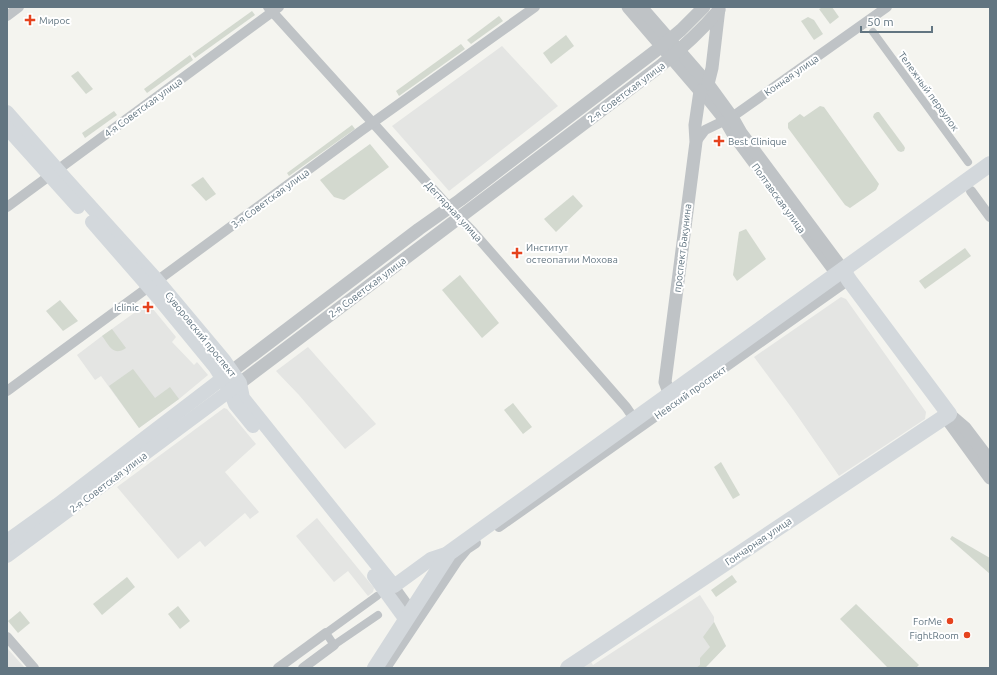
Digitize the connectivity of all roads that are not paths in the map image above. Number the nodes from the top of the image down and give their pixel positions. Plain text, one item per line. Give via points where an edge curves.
1 (20, 7) edge
2 (535, 7) edge
3 (628, 7) edge
4 (641, 7) edge
5 (704, 7) edge
6 (887, 7) edge
7 (719, 8) edge
8 (273, 9) edge
9 (7, 16) edge
10 (873, 32) dead end
11 (666, 43) junction
12 (675, 54) junction
13 (706, 87) junction
14 (7, 112) edge
15 (728, 119) junction
16 (373, 123) junction
17 (7, 128) edge
18 (696, 142) junction
19 (968, 162) dead end
20 (990, 164) edge
21 (53, 172) junction
22 (990, 177) edge
23 (971, 191) junction
24 (7, 207) edge
25 (449, 207) junction
26 (460, 217) junction
27 (990, 217) edge
28 (842, 275) junction
29 (153, 284) junction
30 (227, 374) junction
31 (235, 387) junction
32 (7, 391) edge
33 (673, 398) junction
34 (947, 415) junction
35 (636, 420) junction
36 (990, 461) edge
37 (990, 478) edge
38 (7, 541) edge
39 (449, 553) junction
40 (7, 556) edge
41 (394, 586) junction
42 (377, 596) dead end
43 (378, 614) dead end
44 (410, 620) junction
45 (326, 633) junction
46 (7, 637) edge
47 (334, 646) junction
48 (34, 668) edge
49 (278, 668) edge
50 (303, 668) edge
51 (375, 668) edge
52 (386, 668) edge
53 (568, 668) edge

1 - 9 street
2 - 16 street, 3-я Советская улица
3 - 11 street
4 - 11 street
5 - 11 street, 2-я Советская улица
6 - 15 street, Конная улица
7 - 12 street, 2-я Советская улица via 706,25
7 - 13 street, проспект Бакунина via 712,68
8 - 16 street, Дегтярная улица
8 - 21 street, 4-я Советская улица
10 - 19 street, Тележный переулок
11 - 12 street, Полтавская улица
11 - 25 street, 2-я Советская улица
12 - 13 street, Полтавская улица
12 - 26 street, 2-я Советская улица
13 - 15 street, Полтавская улица
13 - 18 street, проспект Бакунина via 695,125
14 - 21 main road, Суворовский проспект
15 - 18 street, Конная улица via 705,130
15 - 28 street, Полтавская улица via 742,133
16 - 25 street, Дегтярная улица
16 - 29 street, 3-я Советская улица
17 - 21 main road, Суворовский проспект
18 - 33 street, проспект Бакунина via 665,382
20 - 28 main road, Невский проспект
21 - 24 street, 4-я Советская улица
21 - 29 main road, Суворовский проспект
22 - 23 main road, Невский проспект
23 - 27 street
23 - 28 main road, Невский проспект
25 - 26 street, Дегтярная улица
25 - 30 street, 2-я Советская улица
26 - 31 street, 2-я Советская улица
26 - 35 street, Дегтярная улица
28 - 33 main road, Невский проспект
28 - 34 main road, Полтавская улица
29 - 30 main road, Суворовский проспект
29 - 32 street, 3-я Советская улица
30 - 31 main road, Суворовский проспект
30 - 38 main road, 2-я Советская улица
31 - 40 main road, 2-я Советская улица
31 - 41 main road, Суворовский проспект
31 - 44 main road, Суворовский проспект via 235,404
33 - 35 main road, Невский проспект
33 - 44 street, Невский проспект via 468,549
34 - 36 street, Полтавская улица via 965,428
34 - 37 street, Полтавская улица
34 - 53 main road, Гончарная улица
35 - 39 main road, Невский проспект
39 - 41 main road, Невский проспект via 431,558
39 - 44 main road, Невский проспект
41 - 44 street, Суворовский проспект
42 - 45 street
43 - 47 street
44 - 51 main road, Невский проспект
44 - 52 street, Невский проспект
45 - 47 street
45 - 49 street
46 - 48 street
47 - 50 street

